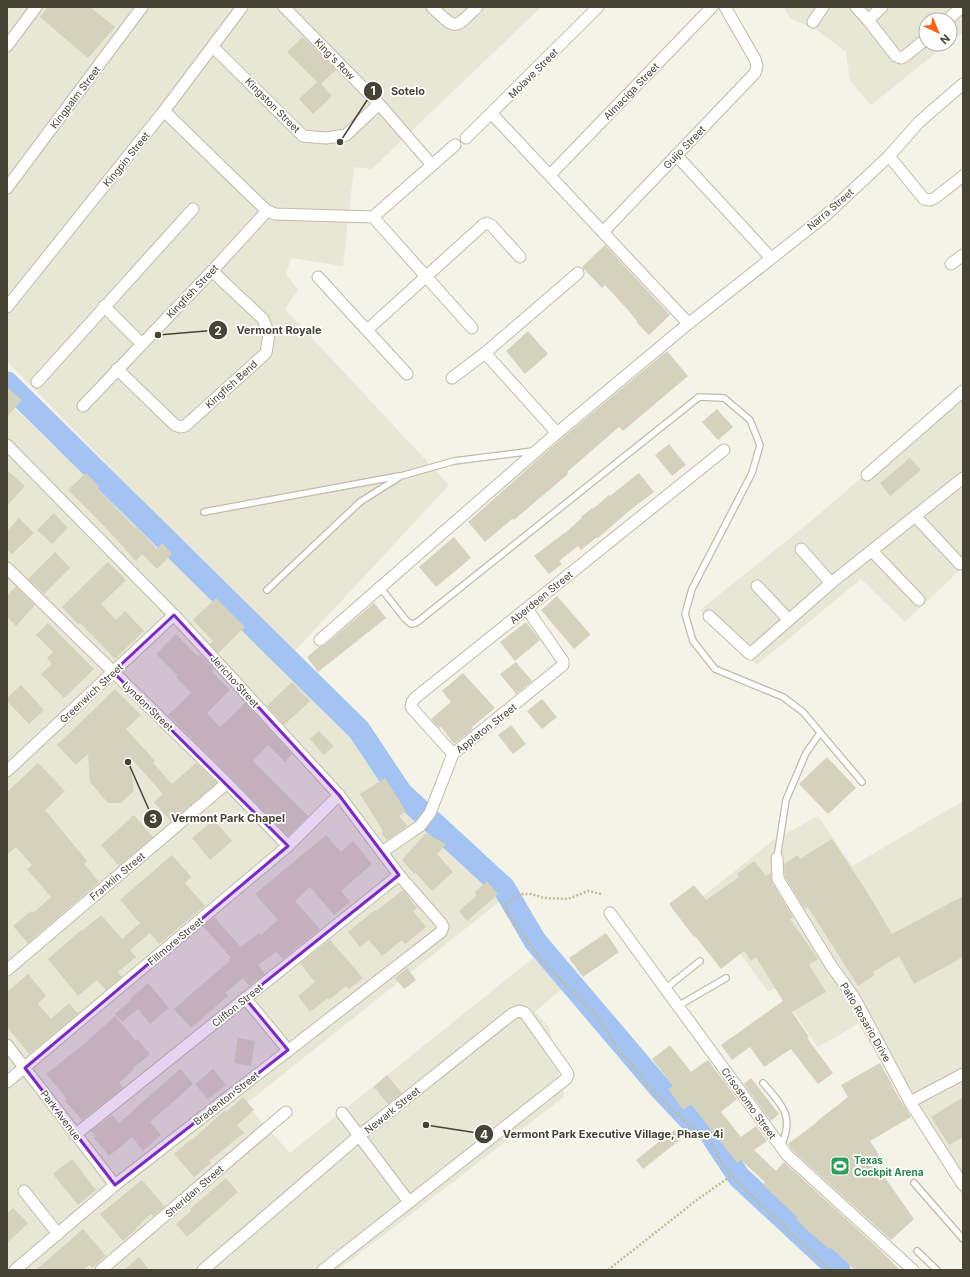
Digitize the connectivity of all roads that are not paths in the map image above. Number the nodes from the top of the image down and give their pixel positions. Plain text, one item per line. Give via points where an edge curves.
1 (36, 7) edge
2 (142, 7) edge
3 (242, 7) edge
4 (284, 7) edge
5 (432, 7) edge
6 (477, 7) edge
7 (598, 7) edge
8 (712, 7) edge
9 (725, 7) edge
10 (823, 7) edge
11 (856, 7) edge
12 (882, 7) edge
13 (868, 20) junction
14 (813, 22) dead end
15 (918, 45) edge
16 (7, 46) edge
17 (213, 47) junction
18 (963, 84) edge
19 (379, 104) junction
20 (164, 111) junction
21 (492, 114) junction
22 (466, 138) dead end
23 (455, 145) dead end
24 (676, 155) junction
25 (889, 156) junction
26 (432, 166) junction
27 (550, 175) junction
28 (963, 176) edge
29 (7, 188) edge
30 (193, 209) dead end
31 (267, 211) junction
32 (373, 217) junction
33 (603, 232) junction
34 (963, 255) edge
35 (520, 257) dead end
36 (771, 258) junction
37 (951, 264) dead end
38 (212, 271) junction
39 (578, 273) dead end
40 (426, 276) junction
41 (318, 278) dead end
42 (104, 306) junction
43 (7, 307) edge
44 (688, 323) junction
45 (472, 328) dead end
46 (367, 330) junction
47 (142, 344) junction
48 (485, 353) junction
49 (117, 369) junction
50 (407, 374) dead end
51 (452, 378) dead end
52 (37, 382) dead end
53 (963, 391) edge
54 (83, 406) dead end
55 (556, 433) junction
56 (7, 445) edge
57 (537, 450) junction
58 (724, 450) dead end
59 (867, 475) dead end
60 (402, 476) junction
61 (961, 484) edge
62 (204, 512) dead end
63 (916, 517) junction
64 (801, 549) dead end
65 (872, 551) junction
66 (960, 564) dead end
67 (7, 568) edge
68 (831, 583) junction
69 (758, 586) dead end
70 (380, 587) junction
71 (267, 590) dead end
72 (919, 600) dead end
73 (527, 609) junction
74 (174, 615) junction
75 (709, 616) dead end
76 (788, 619) junction
77 (320, 640) dead end
78 (113, 672) junction
79 (820, 733) junction
80 (452, 754) junction
81 (7, 771) edge
82 (862, 782) dead end
83 (227, 783) junction
84 (339, 795) junction
85 (288, 846) junction
86 (382, 852) junction
87 (777, 858) joint
88 (399, 875) junction
89 (610, 913) dead end
90 (441, 932) joint
91 (700, 961) dead end
92 (7, 970) edge
93 (726, 978) dead end
94 (665, 989) junction
95 (245, 998) junction
96 (678, 1006) junction
97 (7, 1045) edge
98 (288, 1050) junction
99 (25, 1068) junction
100 (963, 1074) edge
101 (7, 1082) edge
102 (763, 1083) dead end
103 (910, 1102) junction
104 (286, 1112) dead end
105 (342, 1113) dead end
106 (75, 1135) junction
107 (360, 1135) junction
108 (781, 1146) junction
109 (914, 1182) dead end
110 (115, 1185) junction
111 (963, 1185) edge
112 (24, 1191) dead end
113 (409, 1202) junction
114 (58, 1234) junction
115 (963, 1239) edge
116 (917, 1251) dead end
117 (15, 1270) edge
118 (101, 1270) edge
119 (203, 1270) edge
120 (323, 1270) edge
121 (913, 1270) edge
122 (937, 1270) edge

1 - 16 street
2 - 29 street, Kingpalm Street
3 - 17 street, Kingpin Street
4 - 19 street, King's Row
5 - 6 street via 448,22 456,25 461,24
7 - 21 street, Molave Street
8 - 27 street, Almaciga Street
9 - 24 street, Guijo Street via 755,59 755,73
10 - 14 street
11 - 13 street
12 - 13 street
13 - 15 street via 896,56 901,58
17 - 19 street, Kingston Street via 303,136 326,138 346,135
17 - 20 street, Kingpin Street
18 - 25 street, Narra Street via 919,122
19 - 26 street, King's Row
20 - 31 street
20 - 43 street, Kingpin Street
21 - 22 street, Molave Street
21 - 27 street
23 - 26 street
24 - 33 street, Guijo Street
24 - 36 street
25 - 28 street via 924,199 935,198
25 - 36 street, Narra Street via 825,216
26 - 32 street
27 - 33 street
30 - 42 street
31 - 32 street via 275,214
31 - 38 street, Kingfish Street
32 - 40 street
33 - 44 street
34 - 37 street
35 - 40 street via 487,223
36 - 44 street, Narra Street
38 - 47 street, Kingfish Street
38 - 49 street, Kingfish Bend via 264,319 269,334 266,353 185,426 180,427
39 - 48 street
40 - 45 street
40 - 46 street
41 - 46 street
42 - 47 street
42 - 52 street
44 - 55 street, Narra Street
46 - 50 street
47 - 49 street, Kingfish Street
48 - 51 street
48 - 55 street
49 - 54 street, Kingfish Street
53 - 59 street
55 - 57 street, Narra Street
56 - 74 street, Jericho Street
57 - 60 lane via 454,461
57 - 70 street, Narra Street
58 - 73 street, Aberdeen Street
60 - 62 lane
60 - 71 lane via 360,502
61 - 63 street
63 - 65 street
63 - 66 street
64 - 68 street
65 - 68 street
65 - 72 street
67 - 78 street, Lyndon Street
68 - 76 street
69 - 76 street
70 - 77 street, Narra Street
70 - 79 lane via 405,619 411,624 416,623 699,397 724,398 750,420 760,445 752,473 692,589 685,614 693,641 715,669 783,697 803,712
73 - 80 street, Appleton Street via 563,661 563,665
73 - 80 street, Aberdeen Street via 412,702 411,707
74 - 78 street, Greenwich Street
74 - 84 street, Jericho Street
75 - 76 street via 750,654
78 - 81 street, Greenwich Street
78 - 83 street, Lyndon Street
79 - 82 lane
79 - 87 lane via 806,753 786,800
80 - 86 street, Appleton Street via 430,813 420,826
83 - 85 street, Lyndon Street
83 - 92 street, Franklin Street
84 - 85 street, Fillmore Street
84 - 86 street, Jericho Street
85 - 99 street, Fillmore Street
86 - 88 street, Jericho Street
87 - 103 street, Patio Rosario Drive via 778,879 832,967 854,997
88 - 90 street, Jericho Street via 442,923
88 - 95 street, Clifton Street
89 - 94 street, Crisostomo Street
90 - 98 street, Bradenton Street
91 - 94 lane
93 - 96 lane
94 - 96 street, Crisostomo Street
95 - 98 street
95 - 106 street, Clifton Street
96 - 108 street, Crisostomo Street
97 - 99 street, Park Avenue
98 - 110 street, Bradenton Street
99 - 101 street, Fillmore Street
99 - 106 street, Park Avenue
100 - 103 street
102 - 108 lane via 782,1106 787,1119 786,1134
103 - 111 street, Patio Rosario Drive
104 - 118 street, Sheridan Street
105 - 107 street
106 - 110 street, Park Avenue
107 - 113 street
107 - 113 street, Newark Street via 512,1014 519,1011 525,1013 568,1076
107 - 119 street, Newark Street
108 - 121 street, Crisostomo Street via 787,1155
109 - 115 lane
110 - 114 street, Bradenton Street
112 - 114 street
113 - 120 street
114 - 117 street, Bradenton Street
116 - 122 lane

